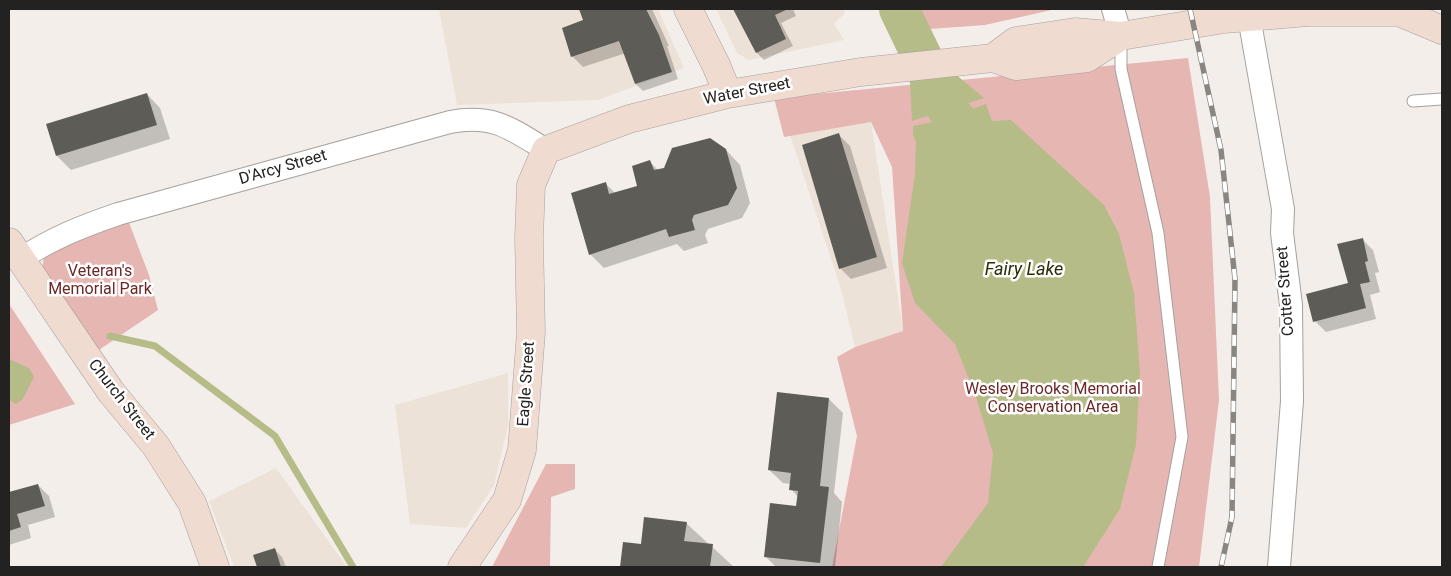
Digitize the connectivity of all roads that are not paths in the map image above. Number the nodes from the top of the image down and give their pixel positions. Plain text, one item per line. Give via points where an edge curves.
1 (688, 9) edge
2 (1113, 9) edge
3 (1405, 10) edge
4 (1249, 17) junction
5 (1442, 30) edge
6 (1121, 36) junction
7 (728, 94) junction
8 (1442, 99) edge
9 (1412, 101) dead end
10 (546, 150) junction
11 (15, 250) edge
12 (216, 567) edge
13 (462, 567) edge
14 (1158, 567) edge
15 (1279, 567) edge

1 - 7 main road
2 - 6 street
3 - 4 main road, Water Street
3 - 5 main road, Water Street
4 - 6 main road, Water Street
4 - 15 street, Cotter Street via 1282,210 1291,306 1292,401
6 - 7 main road, Water Street via 1087,58 1016,66 993,58 861,72
6 - 14 lane via 1121,69 1158,233 1182,437
7 - 10 main road, Water Street via 630,119
8 - 9 lane
10 - 11 street, D'Arcy Street via 506,126 486,119 450,122 111,216
10 - 13 main road, Eagle Street via 531,185 528,238 531,332 522,450 507,500
11 - 12 main road, Church Street via 111,392 162,454 192,503

